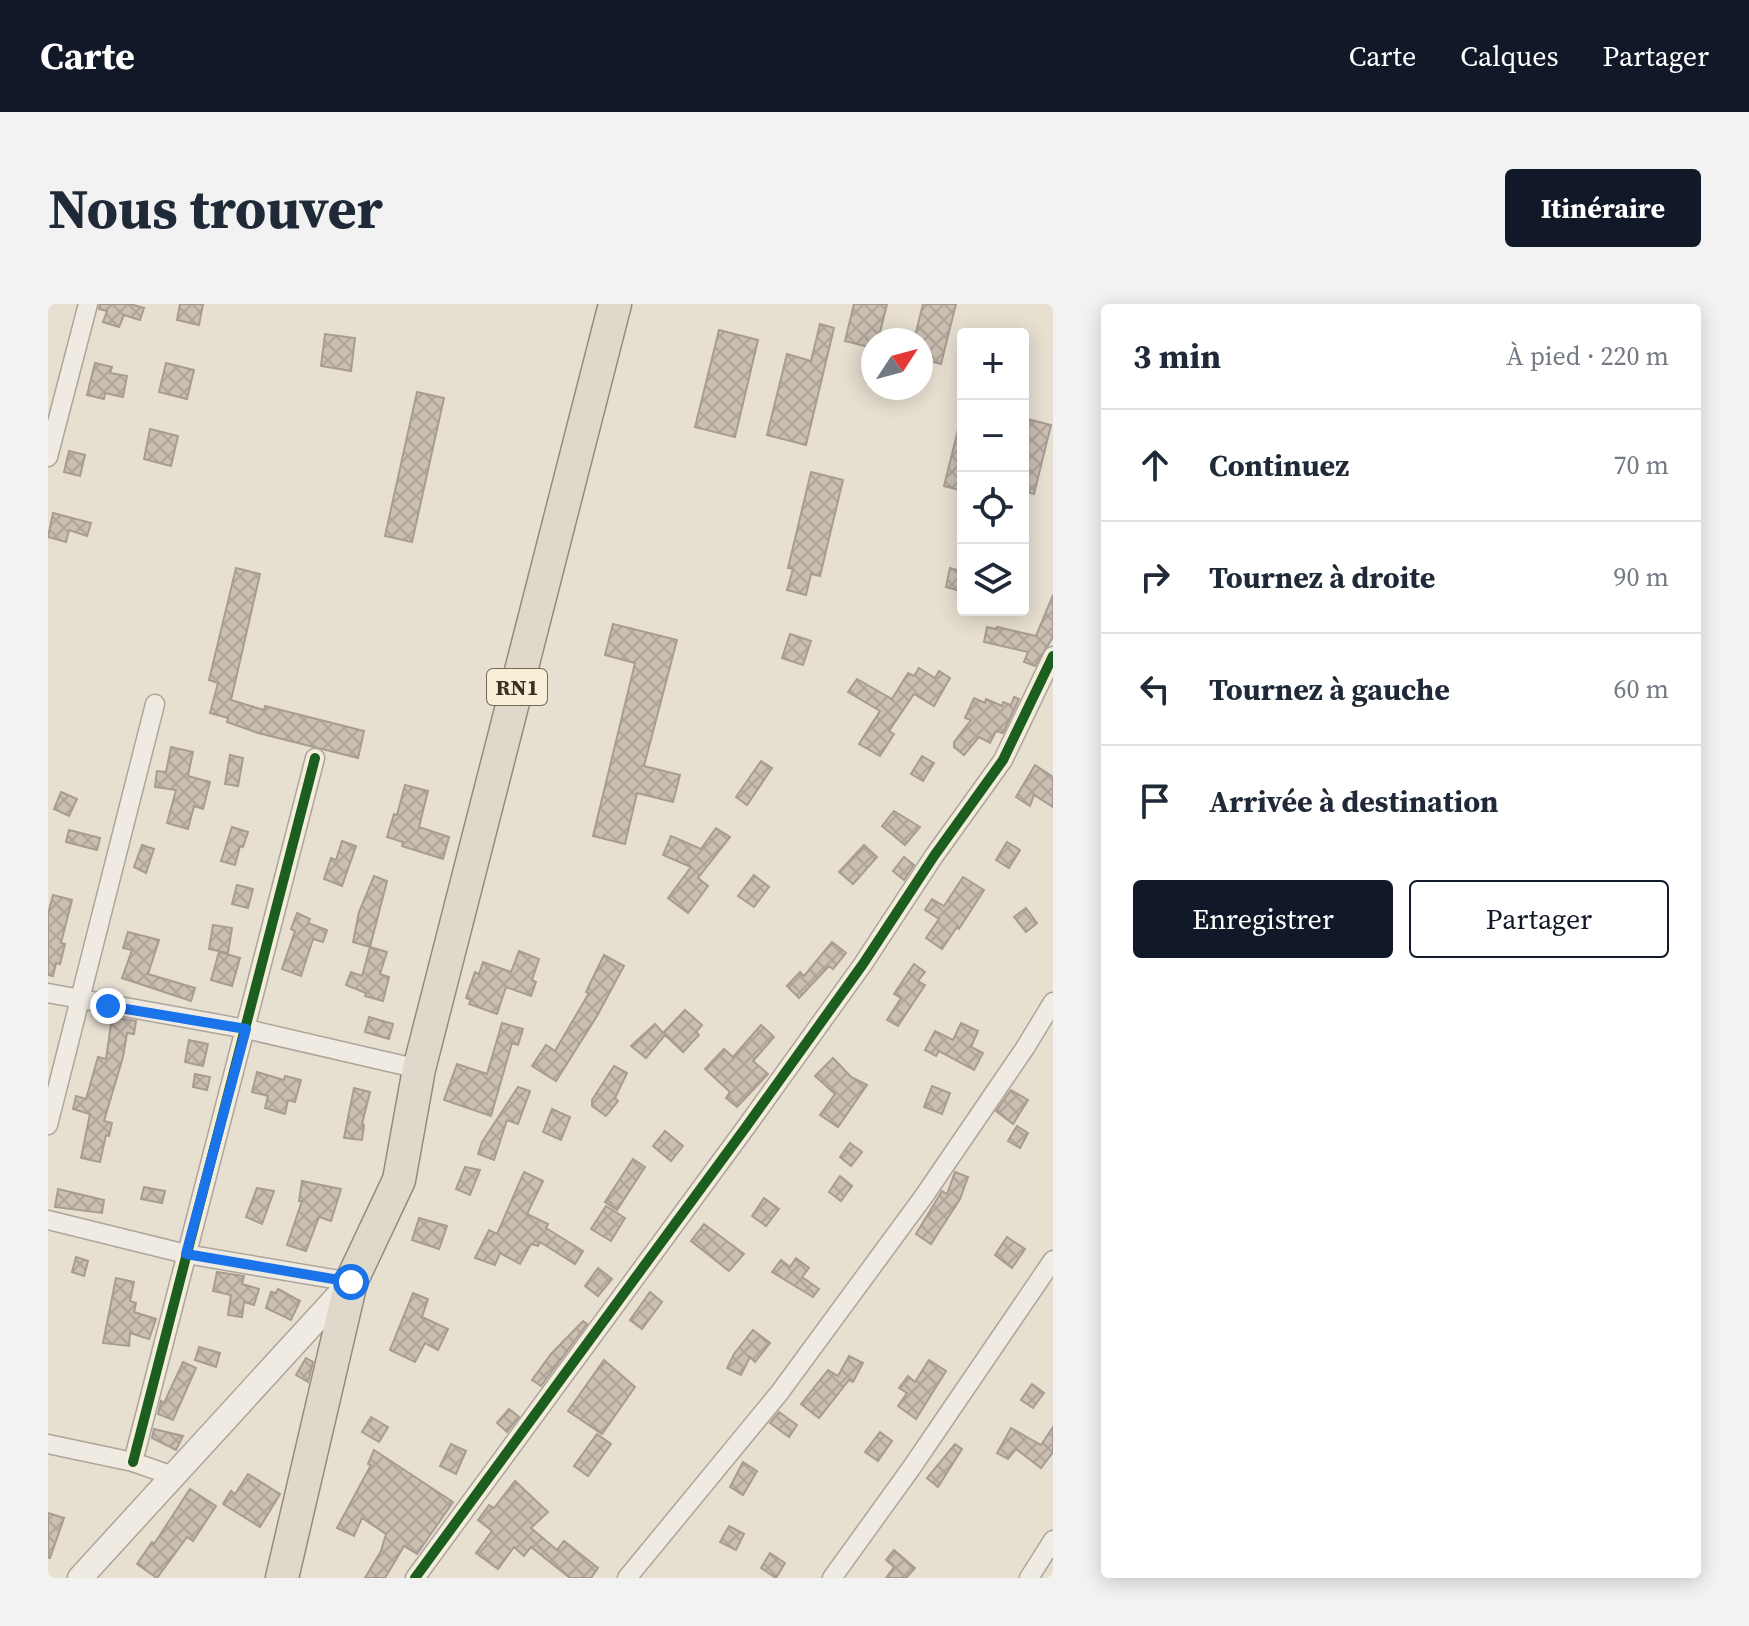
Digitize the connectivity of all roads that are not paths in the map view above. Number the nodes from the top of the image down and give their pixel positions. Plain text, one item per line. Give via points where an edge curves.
1 (88, 304) edge
2 (615, 304) edge
3 (48, 457) edge
4 (1053, 656) edge
5 (155, 704) dead end
6 (315, 758) dead end
7 (48, 993) edge
8 (80, 1001) junction
9 (1053, 1002) edge
10 (246, 1029) junction
11 (419, 1069) junction
12 (48, 1125) edge
13 (48, 1220) edge
14 (186, 1254) junction
15 (1053, 1260) edge
16 (351, 1282) junction
17 (48, 1444) edge
18 (133, 1462) junction
19 (173, 1476) junction
20 (1053, 1540) edge
21 (80, 1578) edge
22 (282, 1578) edge
23 (415, 1578) edge
24 (627, 1578) edge
25 (832, 1578) edge
26 (1029, 1578) edge

1 - 3 street
2 - 11 highway, RN1
4 - 23 street via 1003,760 863,964
5 - 8 street
6 - 10 street
7 - 8 street
8 - 10 street
8 - 12 street
9 - 24 street via 924,1196 780,1392
10 - 11 street
10 - 14 street
11 - 16 highway, RN1 via 399,1180
13 - 14 street
14 - 16 street
14 - 18 street
15 - 25 street
16 - 19 street
16 - 22 highway, RN1
17 - 18 street
18 - 19 street
19 - 21 street
20 - 26 street

